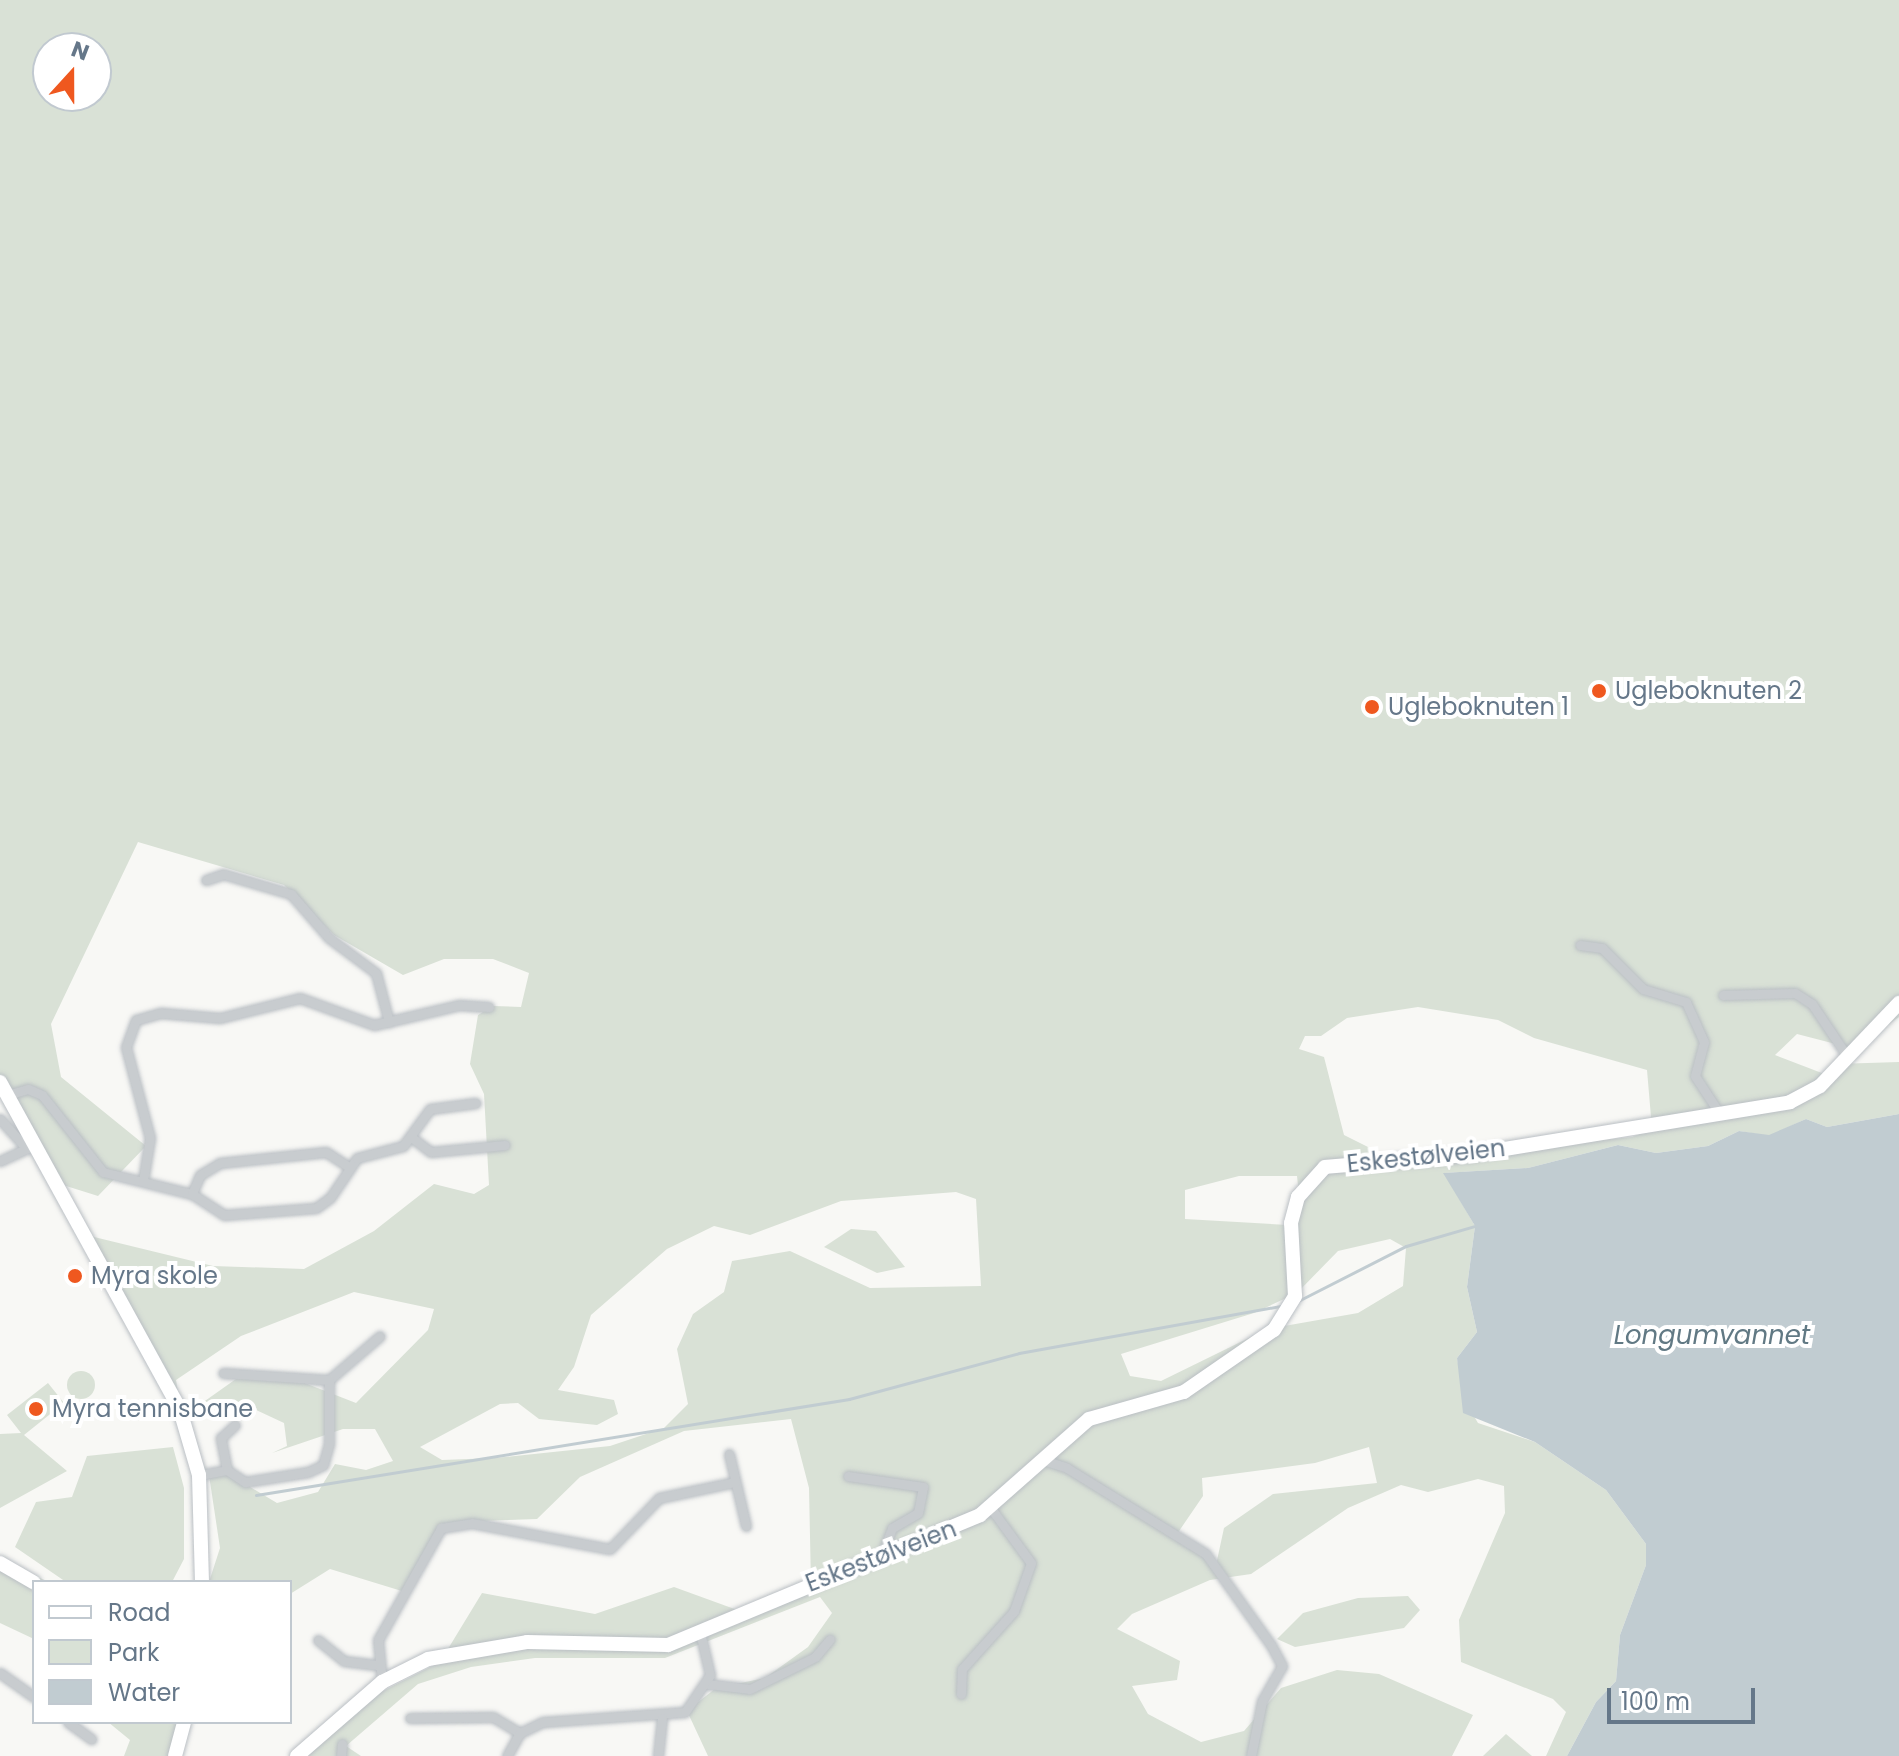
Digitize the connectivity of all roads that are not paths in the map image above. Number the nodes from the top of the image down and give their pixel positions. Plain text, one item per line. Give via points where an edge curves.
1 (206, 880) dead end
2 (1580, 945) dead end
3 (1723, 995) dead end
4 (1899, 1003) edge
5 (489, 1007) dead end
6 (389, 1022) junction
7 (1847, 1056) junction
8 (4, 1088) edge
9 (476, 1103) dead end
10 (1722, 1117) junction
11 (0, 1119) edge
12 (411, 1137) junction
13 (505, 1145) dead end
14 (30, 1148) junction
15 (0, 1161) edge
16 (349, 1167) junction
17 (143, 1181) junction
18 (192, 1194) junction
19 (380, 1336) dead end
20 (223, 1373) dead end
21 (329, 1380) junction
22 (235, 1425) dead end
23 (729, 1454) dead end
24 (1040, 1459) junction
25 (227, 1470) junction
26 (199, 1475) junction
27 (848, 1476) dead end
28 (735, 1482) junction
29 (990, 1507) junction
30 (746, 1526) dead end
31 (201, 1544) junction
32 (883, 1552) junction
33 (0, 1563) edge
34 (192, 1580) edge
35 (202, 1580) edge
36 (32, 1582) edge
37 (700, 1632) junction
38 (830, 1639) dead end
39 (318, 1640) dead end
40 (377, 1665) junction
41 (0, 1673) edge
42 (382, 1682) junction
43 (708, 1684) junction
44 (961, 1694) dead end
45 (32, 1696) edge
46 (410, 1718) dead end
47 (662, 1718) junction
48 (71, 1724) edge
49 (183, 1724) edge
50 (520, 1733) junction
51 (91, 1739) dead end
52 (342, 1744) dead end
53 (175, 1756) edge
54 (297, 1756) edge
55 (341, 1756) edge
56 (507, 1756) edge
57 (658, 1756) edge
58 (1251, 1756) edge

1 - 6 street via 223,874 291,894 329,938 376,973
2 - 10 street via 1602,948 1628,979 1692,1009 1704,1042 1695,1076
3 - 7 street via 1795,993 1812,1004
4 - 7 main road, Eskestølveien
5 - 6 street via 459,1005
6 - 17 street via 364,1022 300,998 220,1018 161,1013 136,1020 126,1047 150,1138
7 - 10 main road, Eskestølveien via 1813,1091
8 - 14 main road
8 - 17 street via 42,1095 95,1167
9 - 12 street via 430,1109
10 - 24 main road, Eskestølveien via 1325,1167 1304,1186 1294,1210 1292,1303 1274,1330 1184,1392 1089,1419
11 - 14 street
12 - 13 street via 431,1152
12 - 16 street via 403,1146 366,1153
14 - 15 street
14 - 26 main road via 166,1380
16 - 18 street via 326,1152 220,1163 200,1175
16 - 18 street via 316,1208 224,1215
17 - 18 street
19 - 21 street
20 - 21 street
21 - 25 street via 323,1465 245,1482
22 - 25 street via 221,1438
23 - 28 street
24 - 29 main road, Eskestølveien
24 - 58 street via 1067,1468 1206,1554 1271,1645 1282,1666 1262,1701
25 - 26 street
26 - 31 main road
27 - 32 street via 923,1487 918,1513 892,1528
28 - 30 street
28 - 40 street via 659,1498 610,1549 472,1523 441,1528 378,1640
29 - 32 main road, Eskestølveien via 947,1533
29 - 44 street via 1031,1563 1014,1611 962,1669
31 - 34 main road
31 - 35 main road
32 - 37 main road, Eskestølveien
33 - 36 main road
37 - 42 main road, Eskestølveien via 651,1647 504,1644 428,1659
37 - 43 street
38 - 43 street via 815,1657 750,1689
39 - 40 street via 344,1661
40 - 42 street
41 - 45 street
42 - 54 main road, Eskestølveien
43 - 47 street via 685,1712
46 - 50 street via 493,1717
47 - 50 street via 555,1720
47 - 57 street
48 - 51 street
49 - 53 main road
50 - 56 street
52 - 55 street

